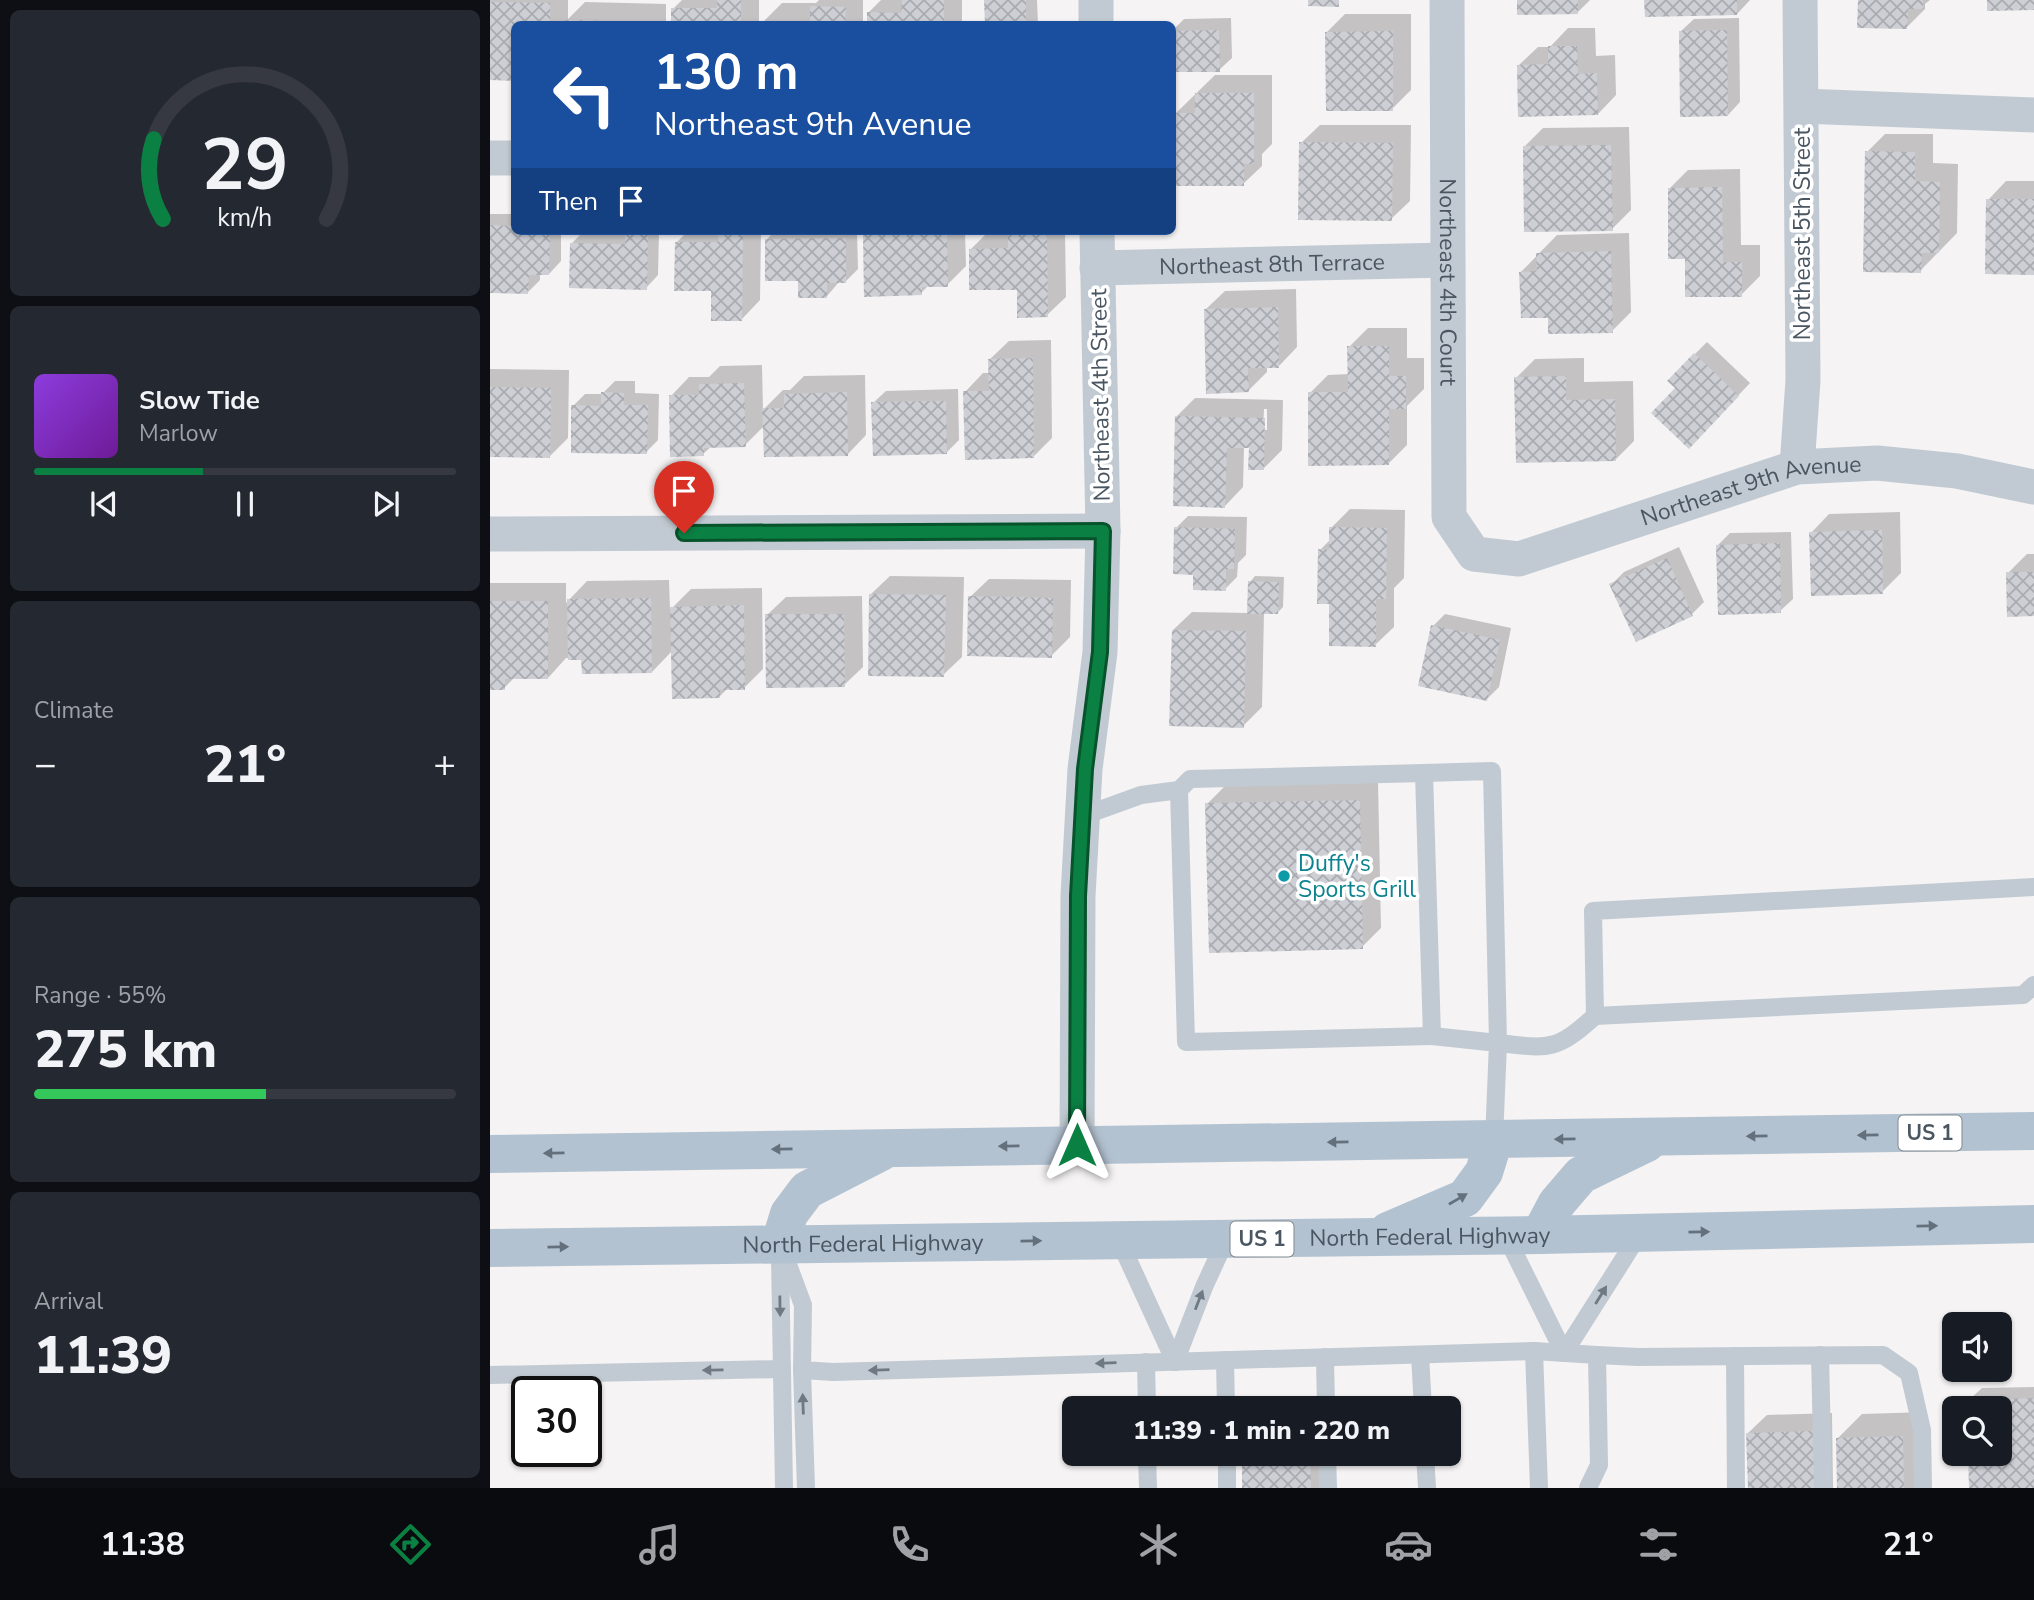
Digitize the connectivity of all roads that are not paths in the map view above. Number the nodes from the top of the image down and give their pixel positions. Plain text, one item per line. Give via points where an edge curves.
1 (1096, 0) edge
2 (1447, 0) edge
3 (1800, 0) edge
4 (1096, 21) edge
5 (1802, 106) junction
6 (2034, 115) edge
7 (490, 158) edge
8 (511, 158) edge
9 (1097, 235) edge
10 (1447, 260) junction
11 (1097, 268) junction
12 (1797, 467) junction
13 (2034, 487) edge
14 (1103, 531) junction
15 (490, 534) edge
16 (1474, 554) joint
17 (1424, 773) junction
18 (1179, 790) junction
19 (1083, 816) junction
20 (2034, 887) edge
21 (2034, 985) edge
22 (1595, 1016) junction
23 (1432, 1036) junction
24 (1498, 1043) junction
25 (2034, 1131) edge
26 (1658, 1138) junction
27 (1494, 1140) junction
28 (1077, 1145) junction
29 (889, 1148) junction
30 (490, 1153) edge
31 (2034, 1224) edge
32 (1640, 1233) junction
33 (1523, 1236) junction
34 (1374, 1237) junction
35 (1226, 1239) junction
36 (1119, 1240) junction
37 (780, 1244) junction
38 (490, 1248) edge
39 (1534, 1351) junction
40 (1564, 1353) junction
41 (1420, 1354) junction
42 (1597, 1354) junction
43 (1820, 1355) junction
44 (1735, 1356) junction
45 (1325, 1357) junction
46 (1225, 1360) junction
47 (1146, 1362) junction
48 (1175, 1362) junction
49 (781, 1369) junction
50 (802, 1370) junction
51 (490, 1375) edge
52 (1147, 1396) edge
53 (1226, 1396) edge
54 (1326, 1396) edge
55 (1422, 1396) edge
56 (805, 1439) junction
57 (782, 1441) junction
58 (1147, 1466) edge
59 (1227, 1466) edge
60 (1327, 1466) edge
61 (1426, 1466) edge
62 (784, 1488) edge
63 (806, 1488) edge
64 (1148, 1488) edge
65 (1227, 1488) edge
66 (1328, 1488) edge
67 (1427, 1488) edge
68 (1539, 1488) edge
69 (1588, 1488) edge
70 (1736, 1488) edge
71 (1823, 1488) edge
72 (1923, 1488) edge

1 - 4 street
2 - 10 street, Northeast 4th Court
3 - 5 street, Northeast 5th Street
5 - 6 street
5 - 12 street, Northeast 5th Street via 1803,380
7 - 8 street
9 - 11 street, Northeast 4th Street
10 - 11 street, Northeast 8th Terrace
10 - 16 street, Northeast 4th Court via 1450,517
11 - 14 street, Northeast 4th Street
12 - 13 street, Northeast 9th Avenue via 1877,463 1957,471
12 - 16 street, Northeast 9th Avenue via 1520,558
14 - 15 street
14 - 19 street, Northeast 4th Street via 1100,652
17 - 18 lane via 1191,779
17 - 23 lane
17 - 24 lane via 1492,772
18 - 19 lane via 1141,795
18 - 23 lane via 1186,1042
19 - 28 street, Northeast 4th Street via 1078,896
20 - 22 lane via 1593,911
21 - 22 lane via 2023,995
22 - 24 lane via 1553,1047
23 - 24 lane
24 - 27 lane
25 -> 26 main road, US 1
26 -> 27 main road, US 1
26 - 33 main road via 1581,1175
27 -> 28 main road, US 1
34 -> 27 main road via 1465,1198 1484,1172
28 -> 29 main road, US 1
29 -> 30 main road, US 1
29 - 37 main road via 807,1190 789,1214
32 -> 31 main road, North Federal Highway / US 1
32 - 33 main road, North Federal Highway / US 1
40 -> 32 lane
33 - 34 main road, North Federal Highway / US 1
33 - 40 lane
34 - 35 main road, North Federal Highway / US 1
35 - 36 main road, North Federal Highway / US 1
48 -> 35 lane
37 -> 36 main road, North Federal Highway / US 1
36 - 48 lane
38 -> 37 main road, North Federal Highway / US 1
37 -> 49 lane
37 - 50 lane via 803,1305
39 - 40 lane
39 - 41 lane
39 - 68 lane
40 - 42 lane
41 - 45 lane
41 - 55 lane
42 - 44 lane
42 - 69 lane via 1599,1465
43 - 44 lane
43 - 71 lane
43 - 72 lane via 1883,1355 1909,1373 1922,1430
44 - 70 lane
45 - 46 lane
45 - 54 lane
46 - 48 lane
46 - 53 lane
47 - 48 lane
47 -> 50 lane
47 - 52 lane
49 -> 51 lane
49 - 57 lane
56 -> 50 lane
56 - 57 lane
56 - 63 lane
57 - 62 lane
58 - 64 lane
59 - 65 lane
60 - 66 lane
61 - 67 lane

